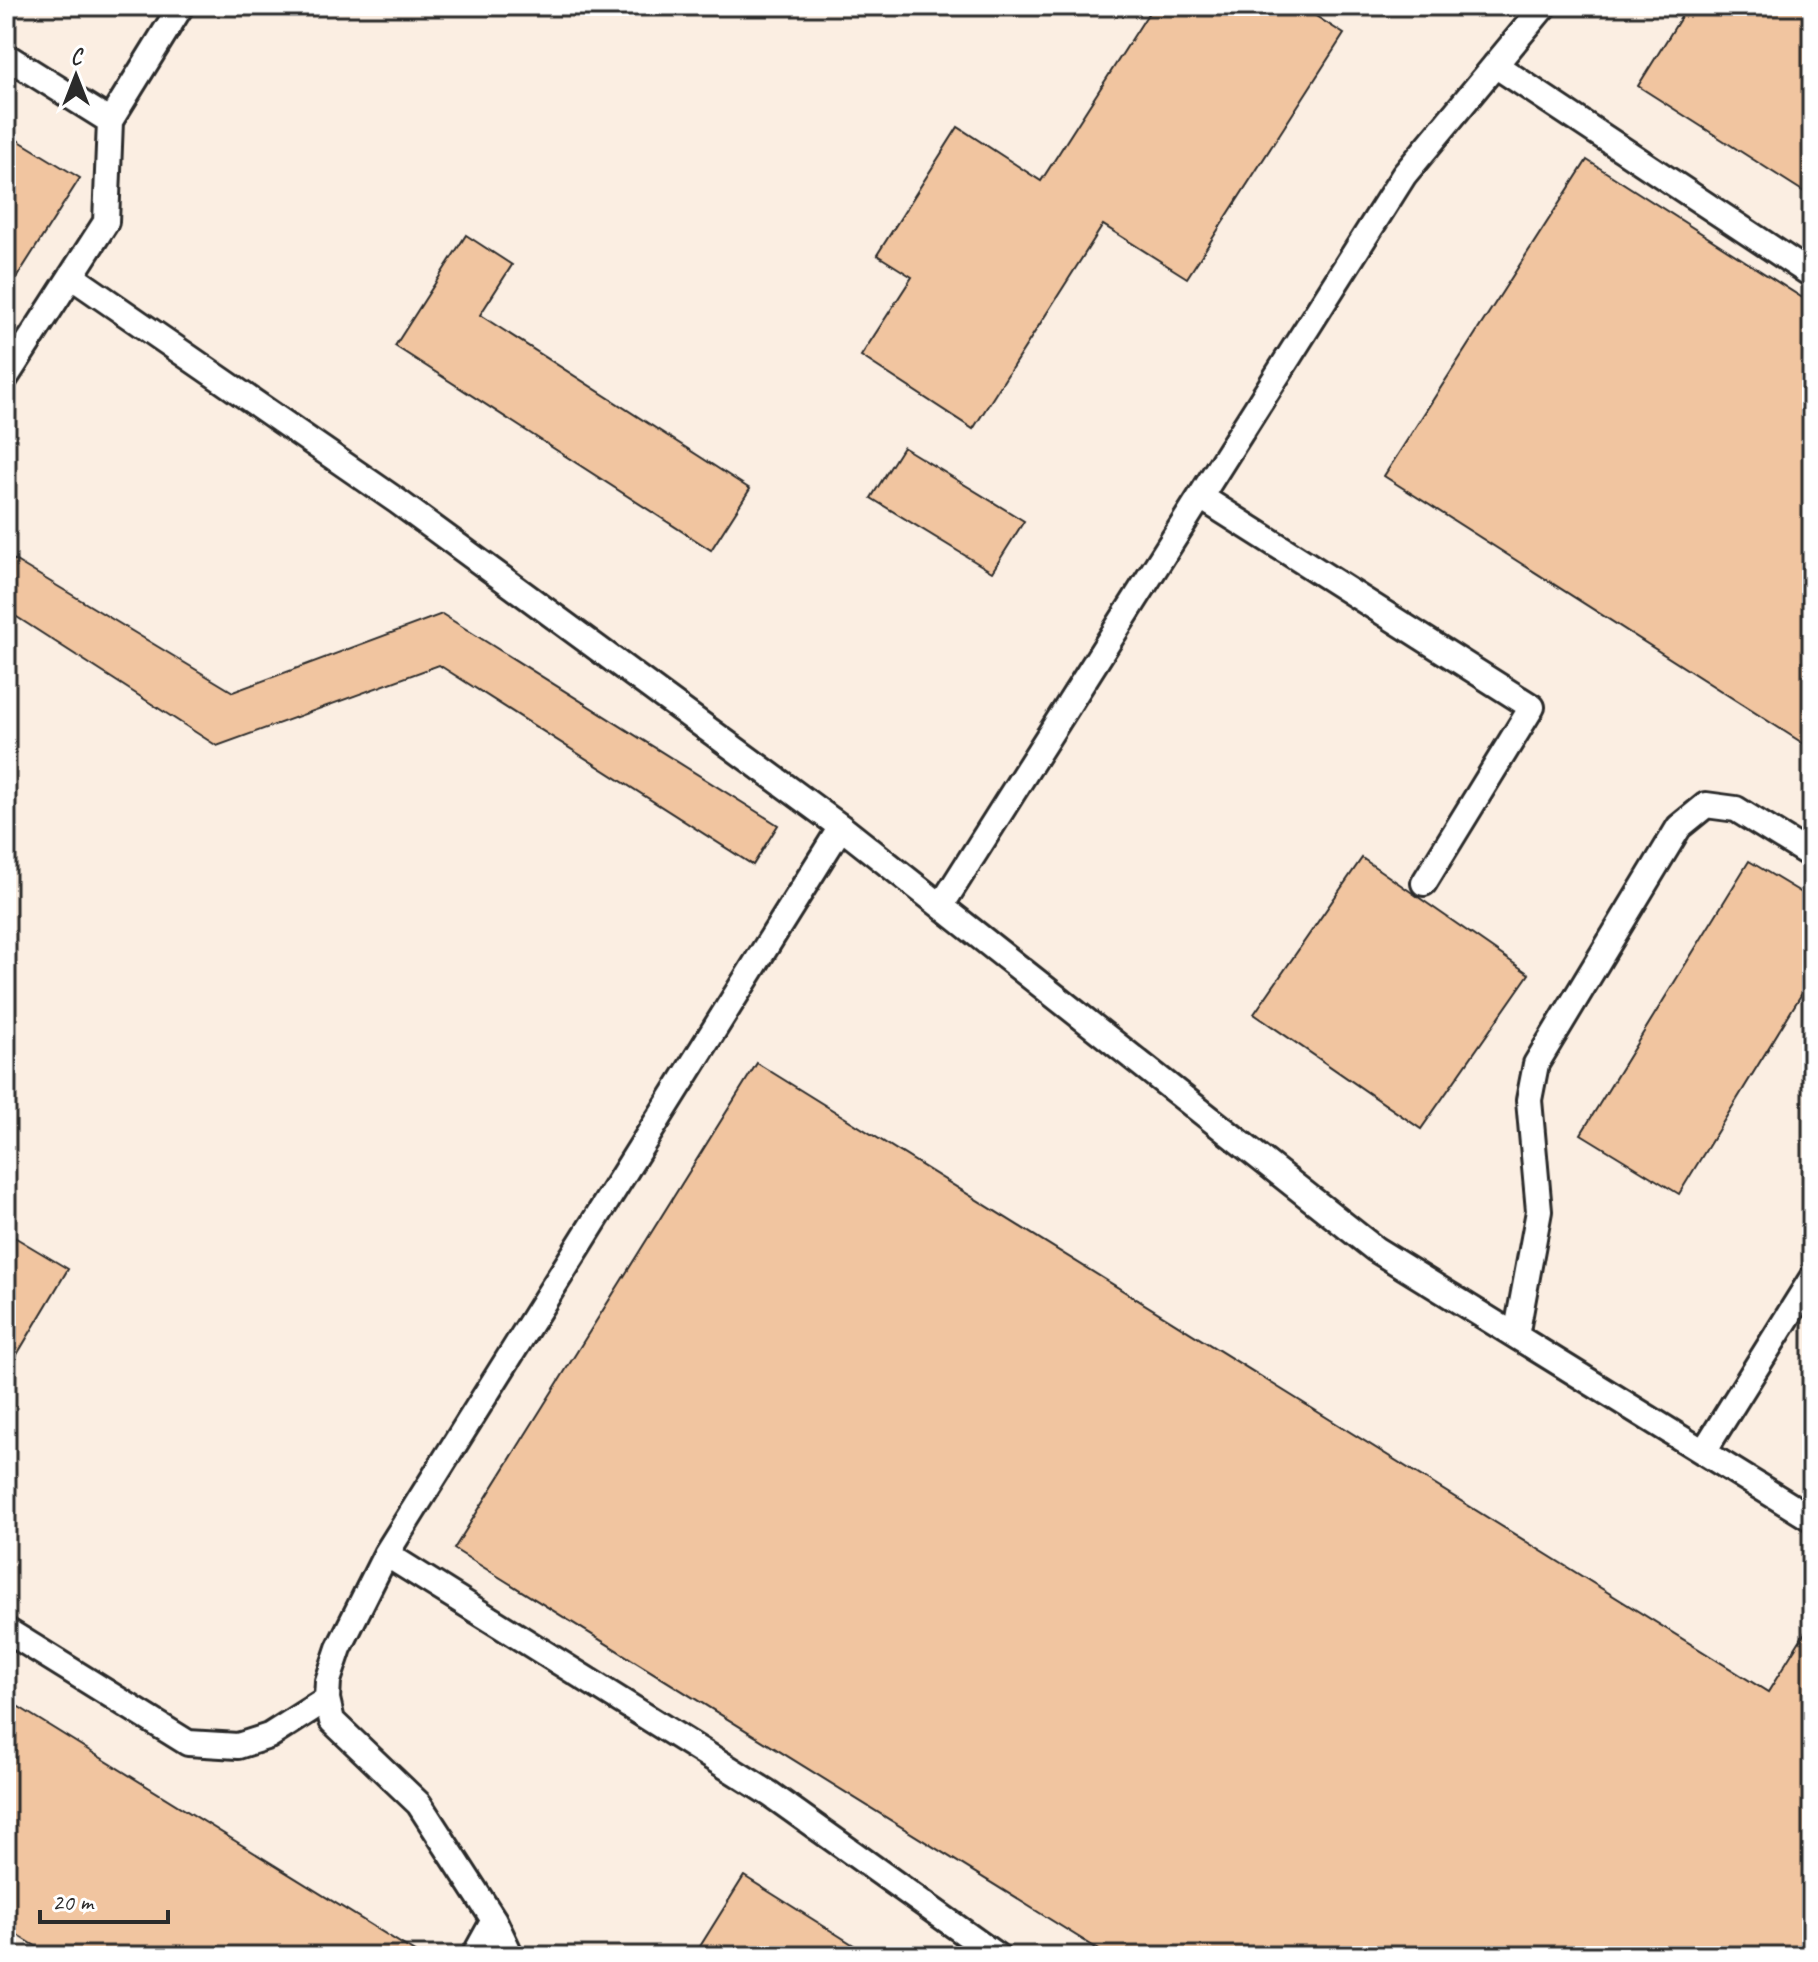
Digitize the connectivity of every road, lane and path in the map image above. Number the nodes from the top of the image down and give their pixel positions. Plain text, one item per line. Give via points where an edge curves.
1 (181, 6) edge
2 (1544, 6) edge
3 (6, 56) edge
4 (1495, 65) junction
5 (110, 121) junction
6 (1812, 275) edge
7 (71, 276) junction
8 (6, 377) edge
9 (1201, 497) junction
10 (841, 827) junction
11 (1812, 856) edge
12 (1424, 883) dead end
13 (941, 906) junction
14 (1812, 1278) edge
15 (1516, 1336) junction
16 (1704, 1451) junction
17 (1812, 1519) edge
18 (386, 1554) junction
19 (6, 1630) edge
20 (327, 1699) junction
21 (494, 1920) junction
22 (474, 1956) edge
23 (511, 1956) edge
24 (997, 1956) edge

1 - 5 lane
2 - 4 lane
3 - 5 lane
4 - 6 lane
4 - 9 lane via 1404,175
5 - 7 lane via 106,222
7 - 8 lane
7 - 10 lane via 397,501
9 - 12 lane via 1532,707
9 - 13 lane
10 - 13 lane
10 - 18 lane
11 - 15 lane via 1736,809 1706,805 1679,827 1536,1064 1529,1100 1539,1211
13 - 15 lane via 1375,1249
14 - 16 lane
15 - 16 lane
16 - 17 lane
18 - 20 lane via 339,1648
18 - 24 lane via 770,1794
19 - 20 lane via 188,1743 238,1746 269,1736
20 - 21 lane via 332,1721 419,1804
21 - 22 lane
21 - 23 lane

